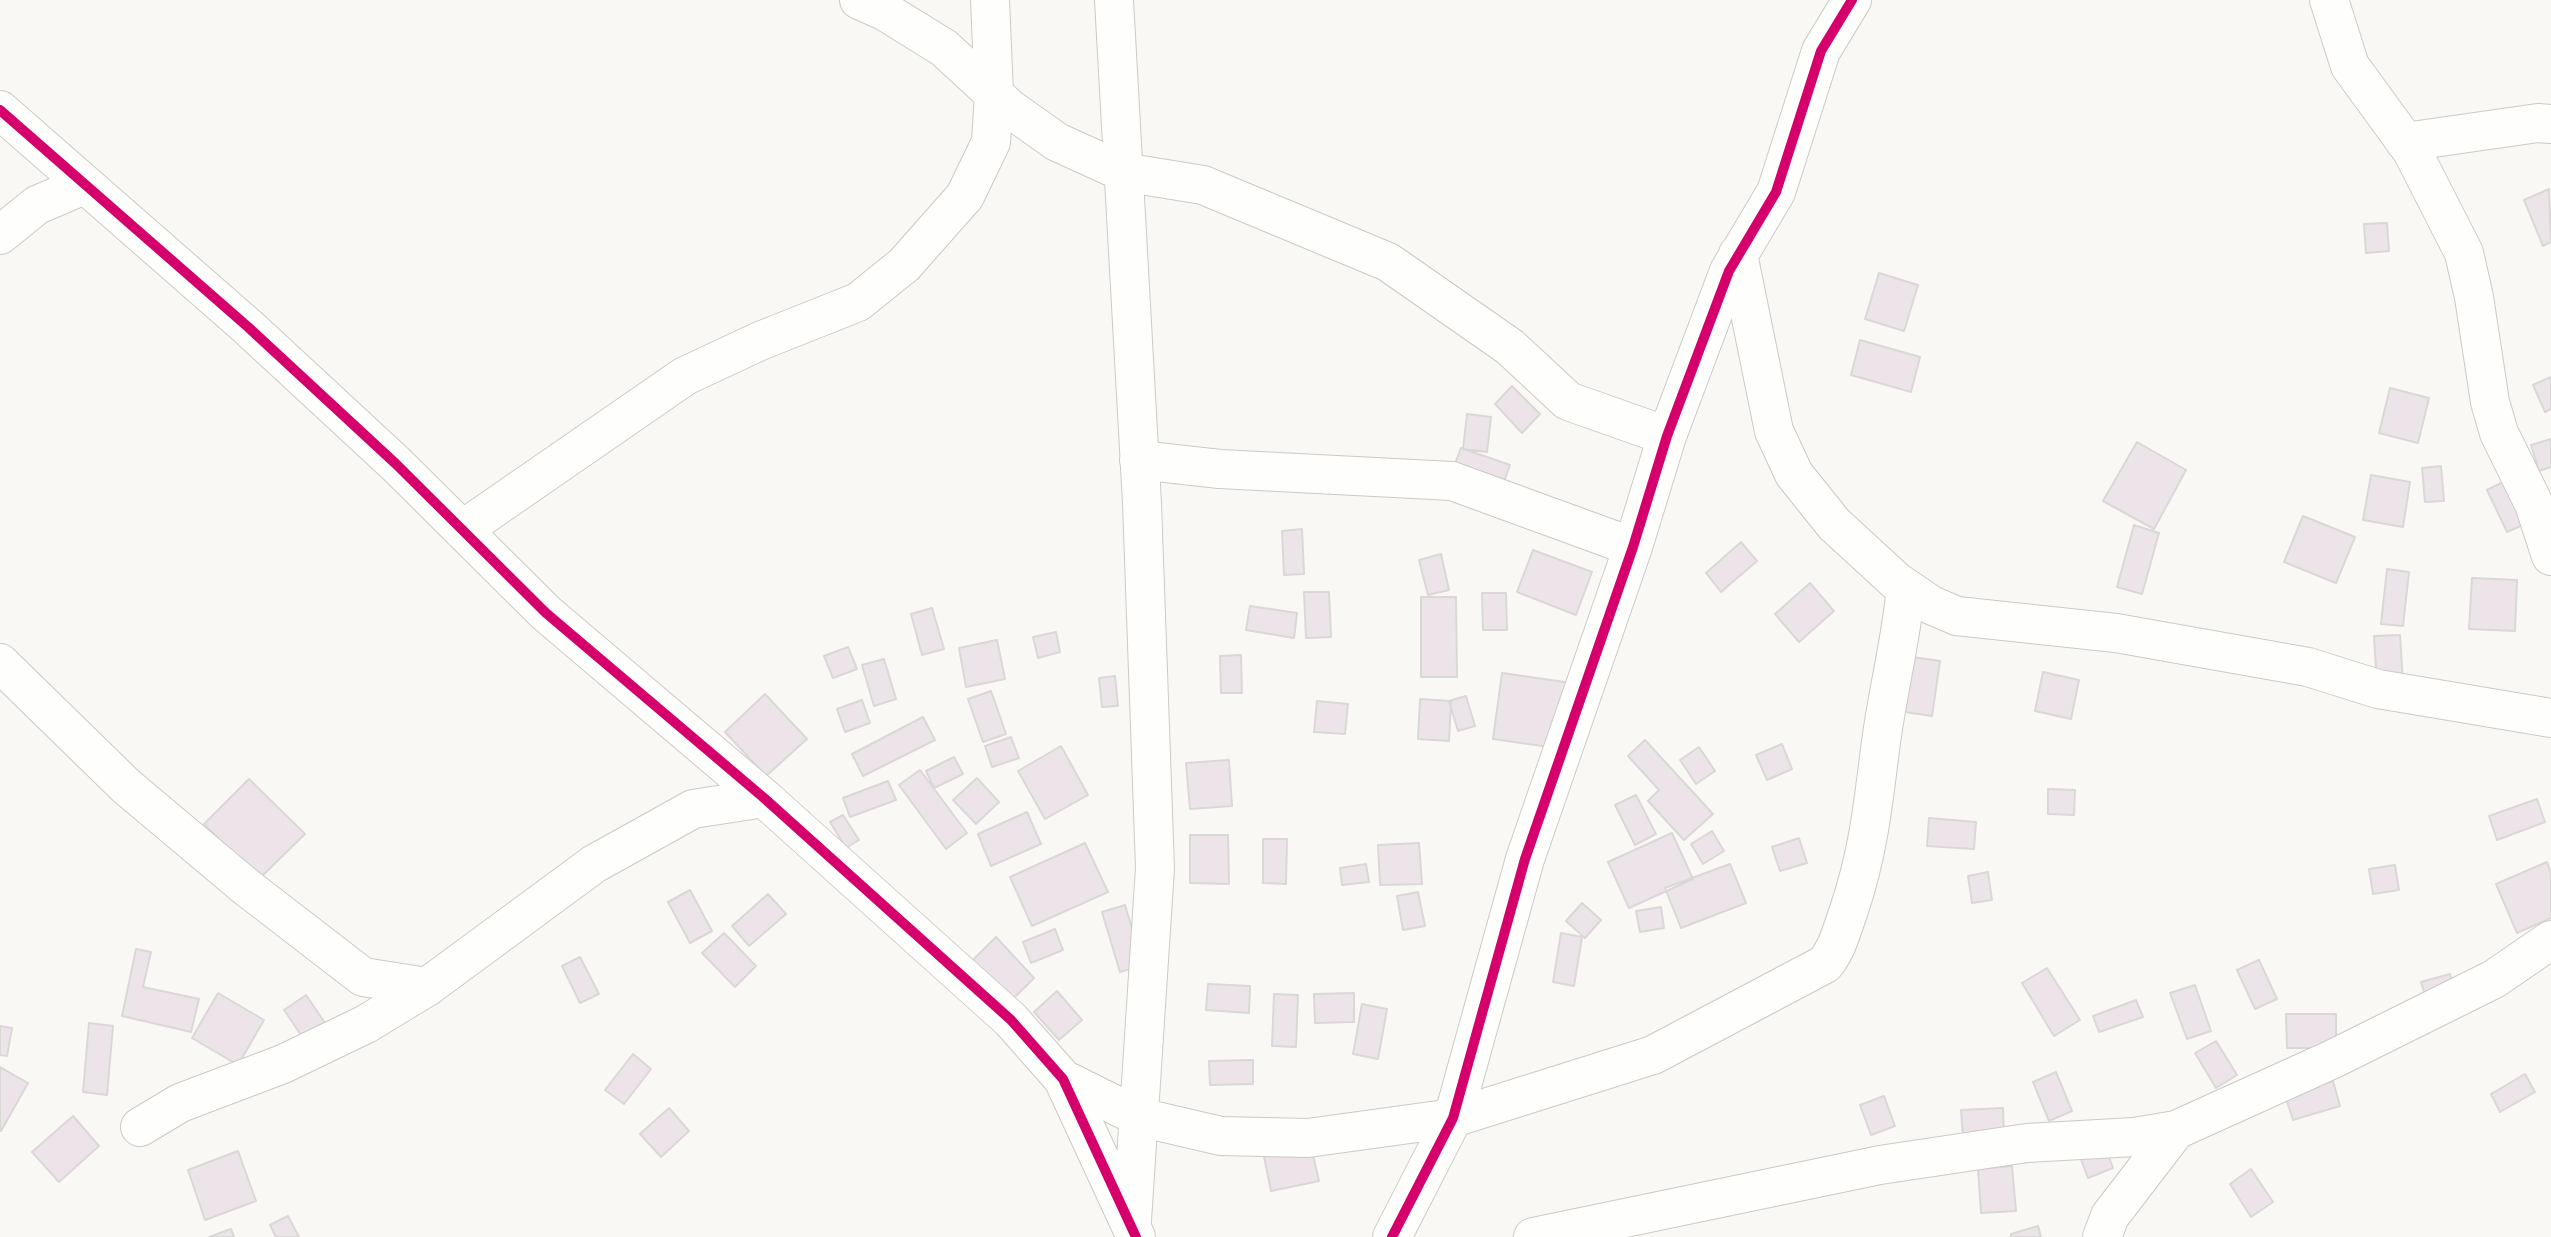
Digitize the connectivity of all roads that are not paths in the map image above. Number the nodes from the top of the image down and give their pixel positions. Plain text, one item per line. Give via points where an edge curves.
1 (859, 0) edge
2 (990, 0) edge
3 (1114, 0) edge
4 (1852, 0) edge
5 (2329, 0) edge
6 (994, 94) junction
7 (0, 110) edge
8 (2551, 124) edge
9 (36, 142) junction
10 (2405, 142) junction
11 (1123, 172) junction
12 (84, 185) junction
13 (37, 205) junction
14 (0, 235) edge
15 (1738, 254) junction
16 (1667, 436) junction
17 (1139, 460) junction
18 (462, 530) junction
19 (1633, 547) junction
20 (2551, 556) edge
21 (1906, 588) junction
22 (0, 663) edge
23 (2551, 718) edge
24 (696, 740) junction
25 (764, 798) junction
26 (693, 809) junction
27 (2551, 940) edge
28 (363, 977) junction
29 (427, 987) junction
30 (366, 1024) junction
31 (1063, 1079) junction
32 (1139, 1117) junction
33 (1453, 1118) junction
34 (140, 1127) dead end
35 (2176, 1130) junction
36 (1134, 1230) edge
37 (1404, 1235) edge
38 (1533, 1237) edge
39 (2102, 1237) edge

1 - 6 street via 944,48
2 - 6 street
3 - 11 street
4 - 15 street via 1821,51 1776,192
5 - 10 street via 2350,66
6 - 11 street via 1057,142
6 - 18 street via 991,142 965,196 904,265 858,302 685,376
7 - 9 street
8 - 10 street via 2538,122
9 - 12 street
9 - 13 street
10 - 20 street via 2464,253 2490,402
11 - 16 street via 1203,185 1388,262 1510,347 1568,401
11 - 17 street
12 - 13 street
12 - 18 street via 248,327
13 - 14 street
15 - 16 street
15 - 21 street via 1774,431 1794,474 1834,524
16 - 19 street
17 - 19 street via 1220,469 1452,481
17 - 32 street via 1156,868
18 - 24 street via 546,612
19 - 33 street via 1525,859
21 - 23 street via 1956,616 2116,633 2308,667 2378,689
21 - 33 street via 1865,858 1835,952 1825,964 1653,1055
22 - 28 street via 126,786
24 - 25 street
24 - 26 street
25 - 26 street
25 - 31 street via 981,992
26 - 29 street via 594,864
27 - 35 street via 2481,985
28 - 29 street
28 - 30 street
29 - 30 street
30 - 34 street via 283,1064 180,1103
31 - 32 street
31 - 36 street
32 - 33 street via 1221,1136 1308,1138
32 - 36 street
33 - 37 street
35 - 38 street via 2027,1143 1880,1165
35 - 39 street via 2110,1216

